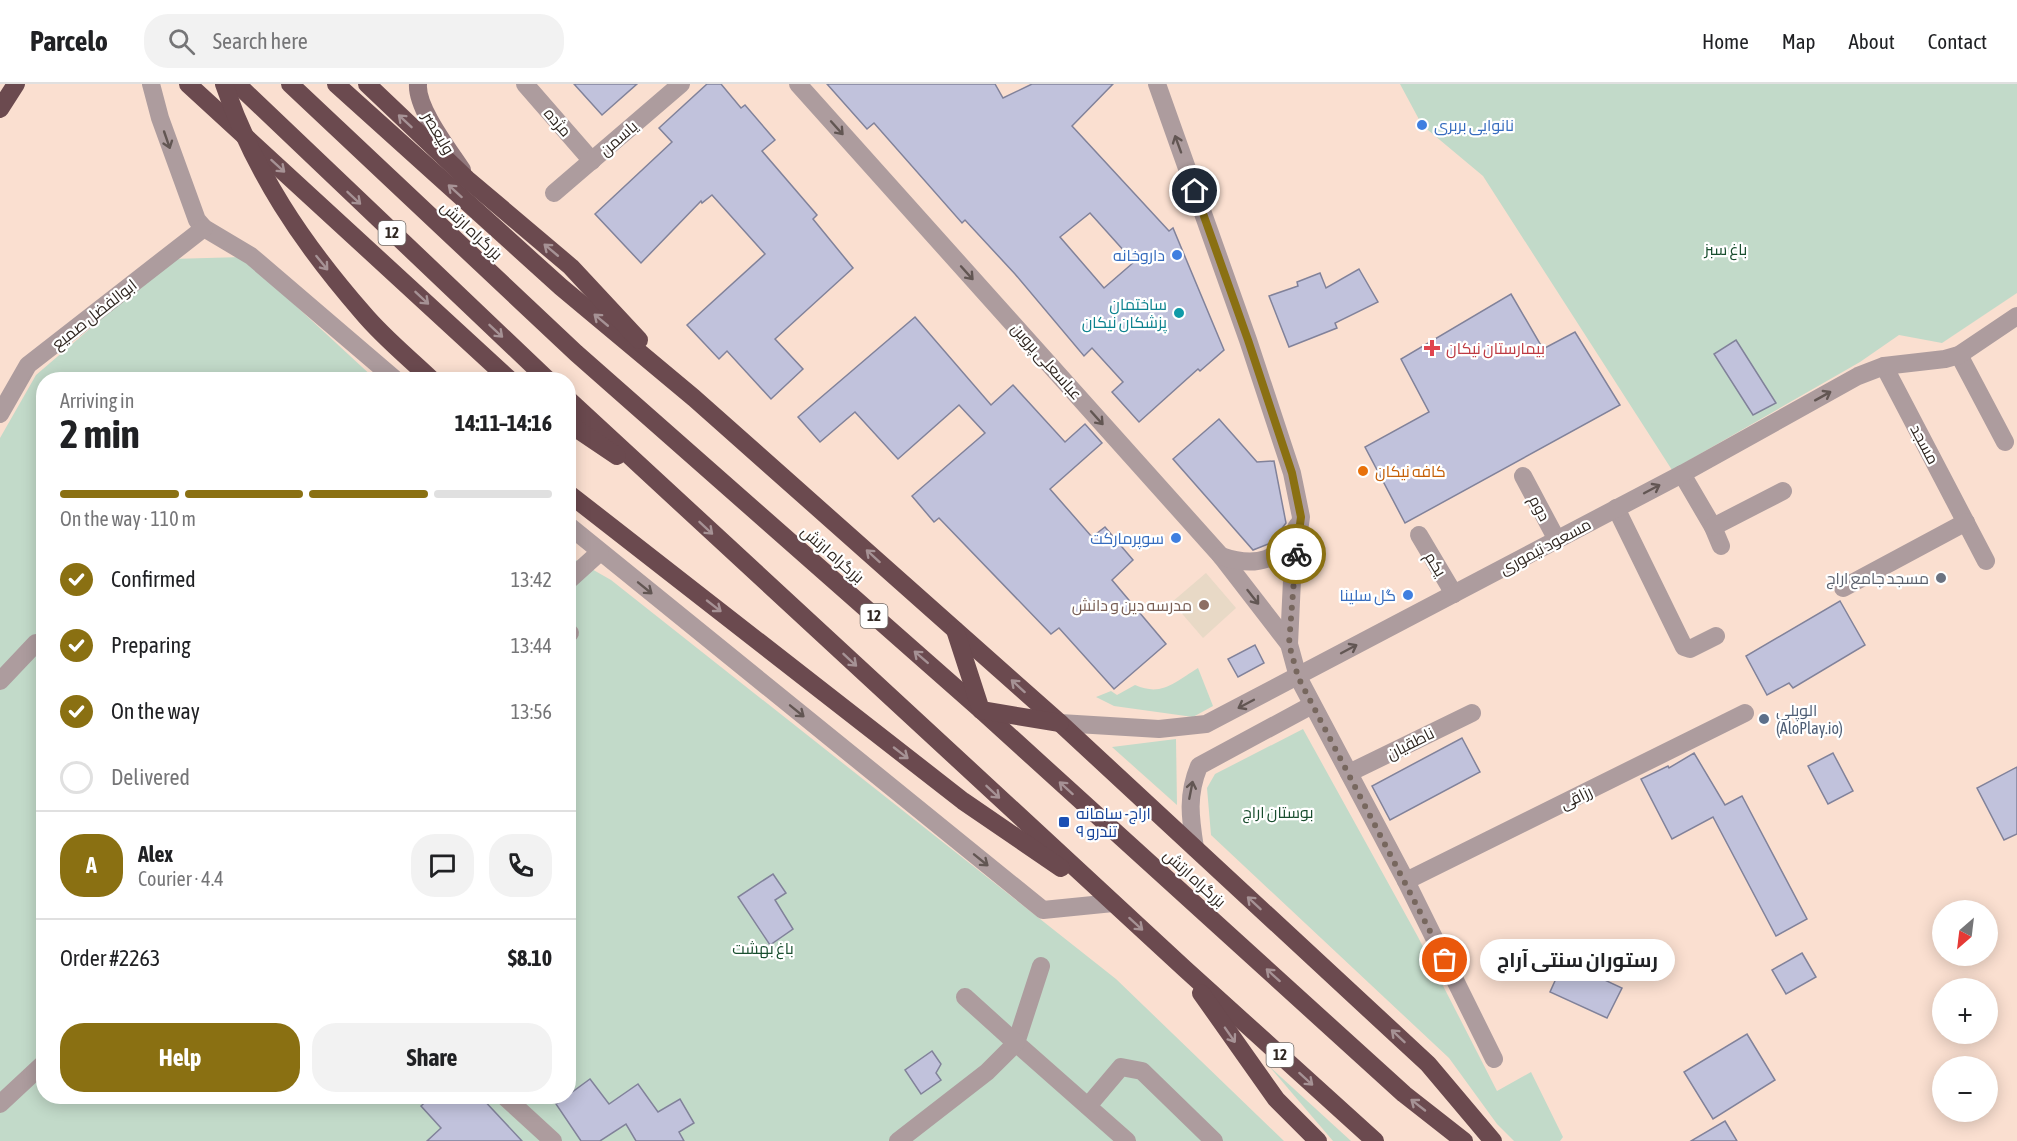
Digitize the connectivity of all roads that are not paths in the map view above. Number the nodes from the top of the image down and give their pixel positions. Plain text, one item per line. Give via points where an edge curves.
1 (16, 84) edge
2 (151, 84) edge
3 (188, 84) edge
4 (224, 84) edge
5 (237, 84) edge
6 (290, 84) edge
7 (336, 84) edge
8 (367, 84) edge
9 (418, 84) edge
10 (525, 84) edge
11 (681, 84) edge
12 (798, 84) edge
13 (1157, 84) edge
14 (0, 109) edge
15 (592, 161) junction
16 (467, 179) junction
17 (554, 193) dead end
18 (204, 228) junction
19 (2017, 316) edge
20 (1959, 355) junction
21 (1884, 366) junction
22 (387, 372) edge
23 (424, 372) edge
24 (501, 372) edge
25 (540, 372) edge
26 (694, 398) junction
27 (576, 406) edge
28 (0, 414) edge
29 (576, 428) edge
30 (2005, 442) dead end
31 (1682, 474) junction
32 (1523, 476) dead end
33 (663, 488) junction
34 (1783, 491) dead end
35 (576, 499) edge
36 (1616, 508) junction
37 (1301, 517) junction
38 (1966, 522) junction
39 (1713, 527) junction
40 (576, 532) edge
41 (1419, 535) dead end
42 (1557, 540) junction
43 (1721, 546) dead end
44 (600, 552) junction
45 (1221, 556) junction
46 (1986, 561) dead end
47 (576, 574) edge
48 (1843, 588) dead end
49 (1454, 594) junction
50 (954, 628) junction
51 (1716, 636) dead end
52 (36, 643) dead end
53 (1289, 644) junction
54 (1298, 677) junction
55 (0, 681) edge
56 (1312, 705) junction
57 (981, 710) junction
58 (1472, 713) dead end
59 (1745, 713) dead end
60 (1060, 723) junction
61 (1349, 773) junction
62 (1195, 848) junction
63 (1406, 881) junction
64 (1113, 903) junction
65 (1041, 966) dead end
66 (1185, 969) junction
67 (965, 996) dead end
68 (1016, 1043) junction
69 (1494, 1059) dead end
70 (36, 1070) edge
71 (0, 1104) edge
72 (513, 1104) edge
73 (1088, 1106) junction
74 (553, 1141) edge
75 (898, 1141) edge
76 (1127, 1141) edge
77 (1214, 1141) edge
78 (1318, 1141) edge
79 (1375, 1141) edge
80 (1464, 1141) edge
81 (1493, 1141) edge

1 - 14 highway
2 -> 18 street via 191,209
3 -> 24 highway
4 -> 23 highway, bridge via 260,171 290,221 364,314
5 -> 25 highway, 12
57 -> 6 highway, بزرگراه ارتش / 12 via 576,353
26 -> 7 highway via 561,287
16 -> 8 highway
9 - 16 main road, ولیعصر via 417,91 429,118
10 - 15 street, مژده
11 - 15 street, یاسمن
12 -> 45 street, عباسعلی پروین
37 -> 13 street via 1292,473 1248,340
15 - 17 street, یاسمن
26 -> 16 highway via 571,267
18 - 22 street via 251,256
18 - 28 street, ابوالفضل صمیع via 27,365
19 - 20 street, مسعود تیموری
20 - 21 street, مسعود تیموری
20 - 30 street
31 -> 21 street, مسعود تیموری via 1858,376
21 - 38 street, مسجد
50 -> 26 highway
27 - 33 highway, 12
29 - 33 highway
36 -> 31 street, مسعود تیموری
31 - 39 street
32 - 42 street, دوم
33 -> 64 highway, 12
34 - 39 street
35 -> 64 highway via 963,801
36 - 42 street, مسعود تیموری
36 - 51 street via 1684,647 1690,649
37 - 45 street via 1284,547 1271,558 1240,563
37 - 53 street via 1292,580
38 - 46 street, مسجد
38 - 48 street
39 - 43 street
40 - 44 street
41 - 49 street, یکم
42 - 49 street, مسعود تیموری
44 - 47 street
44 -> 64 street via 1043,910
45 -> 53 street, عباسعلی پروین
54 -> 49 street, مسعود تیموری
50 - 57 highway
60 -> 50 highway
52 - 55 street
53 - 54 street
54 - 56 street
54 -> 60 street, مسعود تیموری via 1206,724 1159,729
56 - 61 street
62 -> 56 street via 1188,807 1199,766
57 - 60 highway
80 -> 57 highway, بزرگراه ارتش / 12 via 1404,1094
58 - 61 street, ناطقیان
59 - 63 street, رزاقی
60 - 62 highway
61 - 63 street
81 -> 62 highway via 1428,1064
63 - 69 street
64 -> 66 highway, 12
65 - 68 street
66 -> 78 highway via 1276,1099
66 -> 79 highway, 12
67 - 68 street
68 - 73 street
68 - 75 street via 987,1072
70 - 71 street
72 - 74 street
73 - 76 street
73 - 77 street via 1121,1067 1142,1071

